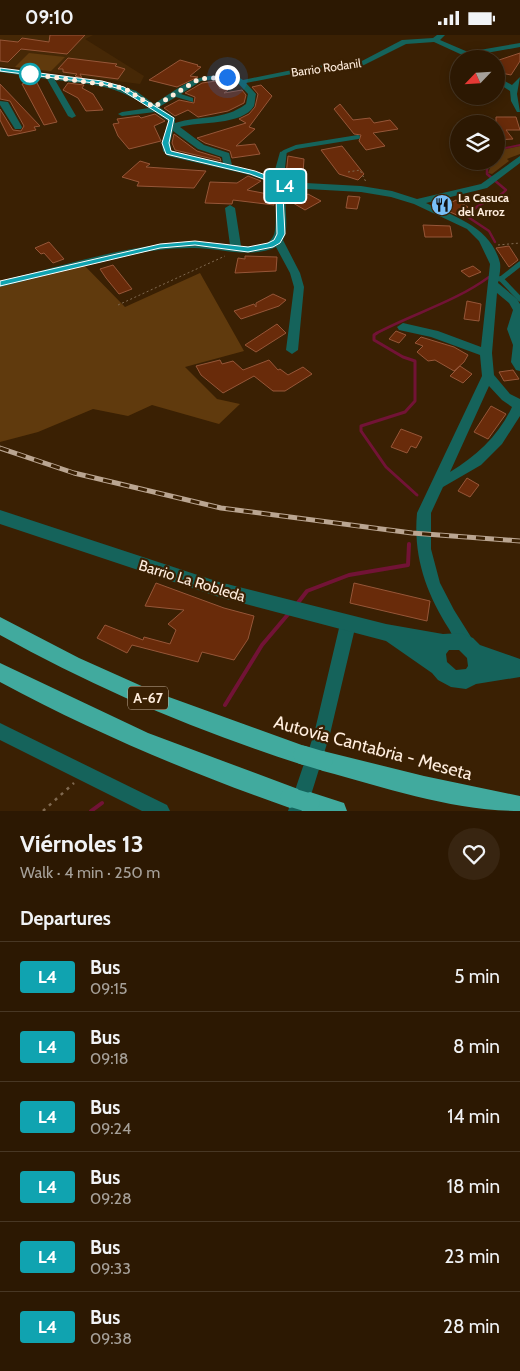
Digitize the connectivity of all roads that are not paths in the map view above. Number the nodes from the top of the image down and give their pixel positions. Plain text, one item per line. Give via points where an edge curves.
1 (438, 37) edge
2 (520, 45) edge
3 (458, 50) edge
4 (500, 50) edge
5 (0, 70) edge
6 (50, 76) junction
7 (520, 79) edge
8 (242, 81) junction
9 (505, 84) edge
10 (513, 90) junction
11 (174, 94) junction
12 (190, 100) dead end
13 (0, 103) edge
14 (518, 106) edge
15 (155, 108) junction
16 (122, 114) dead end
17 (72, 115) dead end
18 (18, 127) dead end
19 (172, 127) junction
20 (358, 137) dead end
21 (284, 152) joint
22 (520, 159) edge
23 (228, 167) junction
24 (274, 181) junction
25 (286, 185) junction
26 (417, 202) junction
27 (230, 207) dead end
28 (278, 241) junction
29 (236, 249) junction
30 (520, 264) edge
31 (496, 280) junction
32 (0, 284) edge
33 (520, 299) edge
34 (403, 327) dead end
35 (520, 346) edge
36 (292, 350) dead end
37 (486, 353) junction
38 (520, 367) edge
39 (488, 376) junction
40 (519, 404) edge
41 (438, 483) junction
42 (0, 517) edge
43 (443, 609) junction
44 (348, 623) junction
45 (0, 625) edge
46 (388, 634) junction
47 (446, 642) junction
48 (471, 648) junction
49 (438, 666) junction
50 (518, 668) edge
51 (0, 672) edge
52 (475, 675) junction
53 (0, 731) edge
54 (299, 803) edge
55 (520, 807) edge
56 (161, 811) edge
57 (336, 811) edge

1 - 3 street
1 - 8 street, Barrio Rodanil via 405,42 362,64 307,69
2 - 4 street
5 - 6 street
6 - 15 street via 115,86
6 - 17 street
7 - 10 street
8 - 11 street, Barrio Rodanil via 227,77 205,78
8 - 19 street via 253,98 250,105 238,114
9 - 10 street
10 - 14 street
11 - 12 street
11 - 15 street, Barrio Rodanil
13 - 18 street via 5,104
15 - 16 street, Barrio Rodanil
15 - 19 street via 169,116
19 - 23 street via 202,147 226,155
19 - 23 street via 166,143 168,152
20 - 21 lane via 296,147
21 - 24 street via 279,177
22 - 26 street via 493,179 458,194
23 - 24 street
24 - 25 street
25 - 26 street via 371,191
25 - 28 street via 279,196 281,234
26 - 31 street via 470,227 487,247 495,264
27 - 29 street
28 - 29 street via 258,249
28 - 36 street via 299,287
29 - 32 street via 195,243 160,246
30 - 31 lane
31 - 33 lane
31 - 35 street via 518,310 513,329
31 - 37 street
34 - 37 street via 434,333
35 - 38 street via 517,358
37 - 39 street
39 - 40 street via 506,397
39 - 41 street
40 - 41 street via 506,429 488,452 458,475
41 - 43 street via 424,513 422,551
42 - 44 street, Barrio La Robleda via 148,569
43 - 47 street
43 - 48 street
44 - 46 street, Barrio La Robleda
44 - 54 street via 322,734
45 - 55 highway, Autovía Cantabria - Meseta / A-67 via 148,699 246,737 424,787
46 - 47 street, Barrio La Robleda
46 - 49 street, Barrio La Robleda
47 - 48 street via 461,642
47 - 49 street via 436,652
48 - 50 street
48 - 52 street via 479,662
49 - 52 street via 448,677 456,680 463,681
50 - 52 street
51 - 54 highway via 118,732
53 - 56 street
54 - 57 highway

